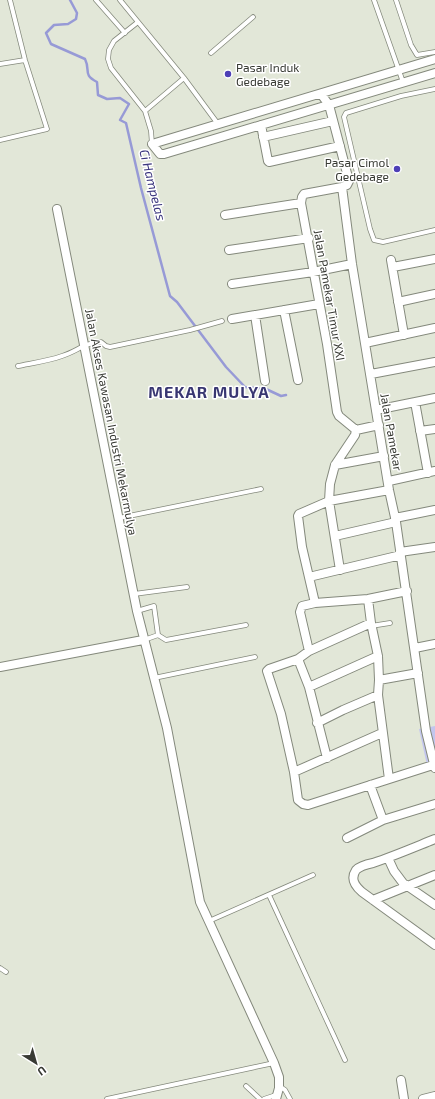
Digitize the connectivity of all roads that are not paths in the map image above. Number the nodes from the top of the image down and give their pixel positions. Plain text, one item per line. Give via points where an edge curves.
1 (10, 0) edge
2 (96, 0) edge
3 (120, 0) edge
4 (374, 0) edge
5 (396, 0) edge
6 (253, 17) dead end
7 (138, 22) junction
8 (124, 33) junction
9 (435, 52) edge
10 (211, 53) dead end
11 (435, 59) edge
12 (25, 60) junction
13 (0, 64) edge
14 (399, 70) junction
15 (435, 73) edge
16 (184, 78) junction
17 (400, 83) junction
18 (435, 89) edge
19 (321, 94) junction
20 (401, 96) junction
21 (329, 105) junction
22 (145, 111) junction
23 (333, 121) junction
24 (219, 124) junction
25 (261, 125) junction
26 (263, 137) junction
27 (0, 140) edge
28 (152, 144) junction
29 (340, 146) junction
30 (342, 187) junction
31 (302, 203) junction
32 (58, 209) dead end
33 (225, 215) dead end
34 (435, 230) edge
35 (309, 238) junction
36 (230, 250) dead end
37 (435, 259) edge
38 (352, 264) junction
39 (314, 272) junction
40 (232, 284) dead end
41 (435, 294) edge
42 (398, 302) junction
43 (319, 304) junction
44 (284, 310) junction
45 (255, 315) junction
46 (232, 319) dead end
47 (222, 321) dead end
48 (435, 328) edge
49 (404, 335) junction
50 (365, 343) junction
51 (84, 345) junction
52 (435, 362) edge
53 (18, 366) dead end
54 (371, 374) junction
55 (298, 380) dead end
56 (265, 381) dead end
57 (435, 398) edge
58 (415, 402) junction
59 (376, 410) junction
60 (379, 425) junction
61 (435, 429) edge
62 (356, 430) junction
63 (420, 431) junction
64 (384, 456) junction
65 (335, 465) junction
66 (431, 472) edge
67 (388, 480) junction
68 (261, 489) dead end
69 (389, 490) junction
70 (329, 501) junction
71 (435, 510) edge
72 (118, 518) junction
73 (396, 520) junction
74 (335, 536) junction
75 (435, 547) edge
76 (401, 554) junction
77 (340, 570) junction
78 (309, 577) junction
79 (187, 587) dead end
80 (407, 591) junction
81 (134, 594) junction
82 (368, 599) junction
83 (315, 603) junction
84 (137, 611) junction
85 (390, 623) dead end
86 (371, 624) junction
87 (246, 625) dead end
88 (158, 635) junction
89 (143, 640) junction
90 (435, 644) edge
91 (415, 648) junction
92 (309, 651) junction
93 (378, 656) junction
94 (255, 657) dead end
95 (298, 659) junction
96 (0, 666) edge
97 (418, 673) junction
98 (154, 678) junction
99 (379, 680) junction
100 (309, 687) junction
101 (378, 696) junction
102 (317, 723) junction
103 (435, 729) edge
104 (426, 731) junction
105 (382, 733) junction
106 (327, 758) junction
107 (434, 761) edge
108 (294, 772) junction
109 (389, 779) junction
110 (370, 785) junction
111 (435, 804) edge
112 (383, 820) junction
113 (347, 838) dead end
114 (435, 839) edge
115 (388, 858) junction
116 (313, 875) dead end
117 (435, 875) edge
118 (406, 886) junction
119 (269, 895) junction
120 (372, 900) junction
121 (435, 905) edge
122 (209, 922) junction
123 (435, 945) edge
124 (0, 968) edge
125 (6, 972) dead end
126 (345, 1060) dead end
127 (274, 1063) junction
128 (401, 1080) dead end
129 (246, 1086) dead end
130 (277, 1094) edge
131 (435, 1096) edge
132 (289, 1098) edge
133 (107, 1099) edge
134 (260, 1099) edge
135 (264, 1099) edge
136 (267, 1099) edge
137 (404, 1099) edge
138 (423, 1099) edge

1 - 12 lane
2 - 8 lane
3 - 7 lane
4 - 14 lane
5 - 9 lane via 411,45 417,55
6 - 10 lane
7 - 8 lane
7 - 16 lane
8 - 22 lane via 114,41 109,50 109,64
11 - 14 street
12 - 13 lane
12 - 27 lane via 47,129
14 - 17 lane
14 - 19 street
15 - 17 street
16 - 22 lane
16 - 24 lane
17 - 20 lane
17 - 21 street
18 - 20 lane
19 - 21 street
19 - 24 street
20 - 34 lane via 345,114 344,117 370,229 374,240 382,242
21 - 23 street, Jalan Pamekar
21 - 25 street
22 - 28 lane
23 - 26 street
23 - 29 street, Jalan Pamekar
24 - 28 street
25 - 26 street
25 - 28 street via 164,154 160,154
26 - 29 street via 268,161 271,162
29 - 30 street, Jalan Pamekar via 349,181
30 - 31 street via 304,194
30 - 38 street, Jalan Pamekar
31 - 33 street
31 - 35 street, Jalan Pamekar Timur XXI
32 - 51 street, Jalan Akses Kawasan Industri Mekarmulya
35 - 36 street
35 - 39 street, Jalan Pamekar Timur XXI
37 - 42 street via 392,263
38 - 39 street
38 - 50 street, Jalan Pamekar
39 - 40 street
39 - 43 street, Jalan Pamekar Timur XXI
41 - 42 street
42 - 49 street
43 - 44 street
43 - 62 street, Jalan Pamekar Timur XXI via 337,412
44 - 45 street
44 - 55 street
45 - 46 street
45 - 56 street
47 - 51 lane via 110,347 101,342
48 - 49 street
49 - 50 street
50 - 54 street, Jalan Pamekar
51 - 53 lane via 63,356
51 - 72 street, Jalan Akses Kawasan Industri Mekarmulya
52 - 54 street
54 - 59 street, Jalan Pamekar
57 - 58 street
58 - 59 street
58 - 63 street
59 - 60 street, Jalan Pamekar
60 - 62 street
60 - 64 street, Jalan Pamekar
61 - 63 street
62 - 65 street
63 - 66 street
64 - 65 street
64 - 67 street, Jalan Pamekar
65 - 70 street
66 - 67 street
67 - 69 street, Jalan Pamekar
68 - 72 lane
69 - 70 street
69 - 73 street, Jalan Pamekar
70 - 74 street
70 - 78 street via 298,516
71 - 73 street
72 - 81 street, Jalan Akses Kawasan Industri Mekarmulya
73 - 74 street
73 - 76 street, Jalan Pamekar
74 - 77 street
75 - 76 street
76 - 77 street
76 - 80 street, Jalan Pamekar
77 - 78 street
78 - 83 street
79 - 81 lane
80 - 82 street
80 - 91 street, Jalan Pamekar
81 - 84 street, Jalan Akses Kawasan Industri Mekarmulya
82 - 83 street
82 - 86 street
83 - 92 street via 300,608
84 - 88 lane via 154,606
84 - 89 street, Jalan Akses Kawasan Industri Mekarmulya
85 - 86 lane
86 - 92 street
86 - 93 street
87 - 88 lane via 166,640
88 - 89 lane
89 - 96 street
89 - 98 street, Jalan Akses Kawasan Industri Mekarmulya
90 - 91 street
91 - 97 street, Jalan Pamekar
92 - 95 street
93 - 99 street
93 - 100 street
94 - 98 lane
95 - 100 street
95 - 108 street via 267,671 281,714
97 - 99 street
97 - 104 street, Jalan Pamekar
98 - 122 street, Jalan Akses Kawasan Industri Mekarmulya via 167,728 200,902
99 - 101 street
100 - 102 street
101 - 102 street
101 - 105 street
102 - 106 street
103 - 104 street
104 - 107 street, Jalan Pamekar
105 - 106 street
105 - 109 street
106 - 108 street
107 - 109 street
108 - 110 street via 298,800 308,805
109 - 110 street
110 - 112 street
111 - 112 street
112 - 113 street
114 - 115 street
115 - 118 street via 397,876
115 - 120 street via 364,866 354,875 356,886
116 - 119 lane
117 - 118 street
118 - 120 street
118 - 121 street
119 - 122 lane
119 - 126 lane
120 - 123 street
122 - 127 street, Jalan Akses Kawasan Industri Mekarmulya
124 - 125 lane
127 - 130 street, Jalan Akses Kawasan Industri Mekarmulya via 279,1077
127 - 133 lane
128 - 137 street
129 - 134 lane
130 - 132 lane via 282,1088
130 - 136 lane
131 - 138 street
135 - 136 lane

